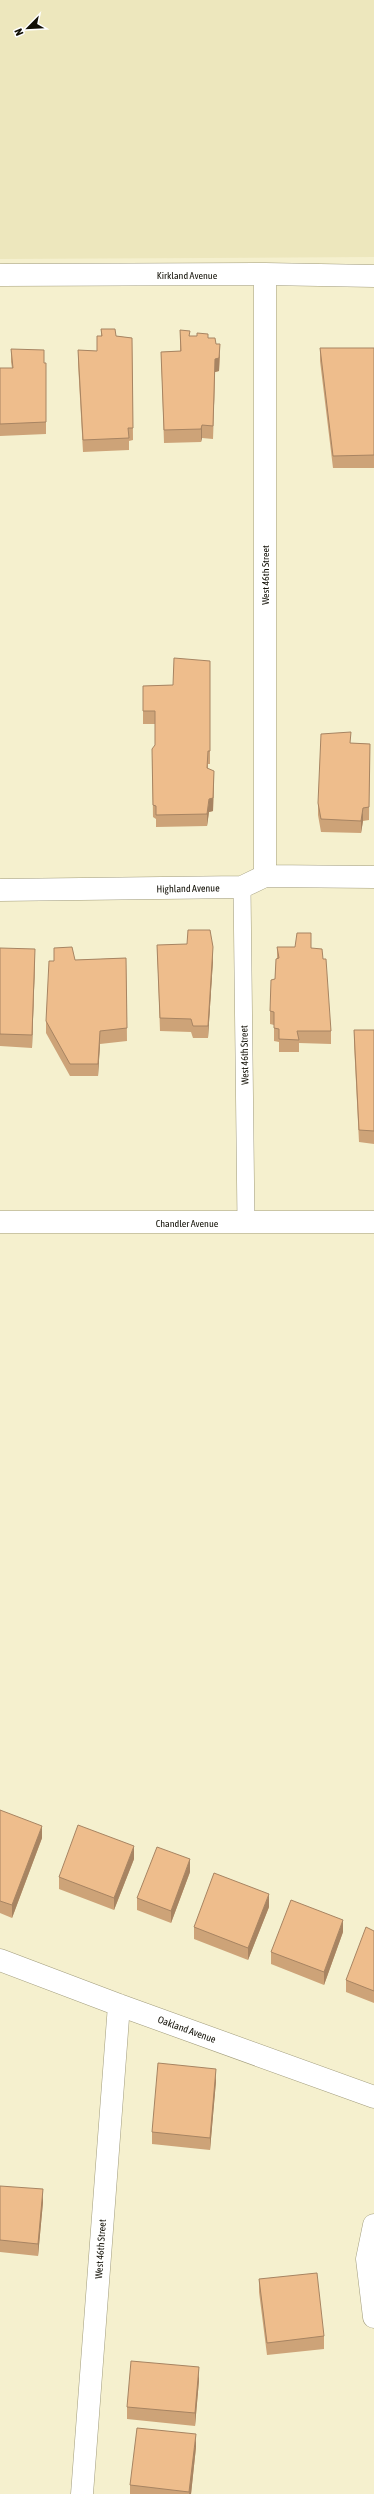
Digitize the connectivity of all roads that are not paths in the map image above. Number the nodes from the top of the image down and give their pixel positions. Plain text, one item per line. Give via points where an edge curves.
1 (265, 274) junction
2 (0, 275) edge
3 (374, 276) edge
4 (265, 876) junction
5 (374, 877) edge
6 (242, 887) junction
7 (0, 890) edge
8 (0, 1222) edge
9 (374, 1222) edge
10 (246, 1223) junction
11 (0, 1960) edge
12 (119, 2005) junction
13 (374, 2097) edge
14 (374, 2225) edge
15 (374, 2317) edge
16 (82, 2494) edge

1 - 2 street, Kirkland Avenue
1 - 3 street, Kirkland Avenue
1 - 4 street, West 46th Street
4 - 5 street, Highland Avenue
4 - 6 street, Highland Avenue
6 - 7 street, Highland Avenue
6 - 10 lane, West 46th Street
8 - 10 street, Chandler Avenue
9 - 10 street, Chandler Avenue
11 - 12 street, Oakland Avenue
12 - 13 street, Oakland Avenue
12 - 16 street, West 46th Street
14 - 15 street via 367,2259

